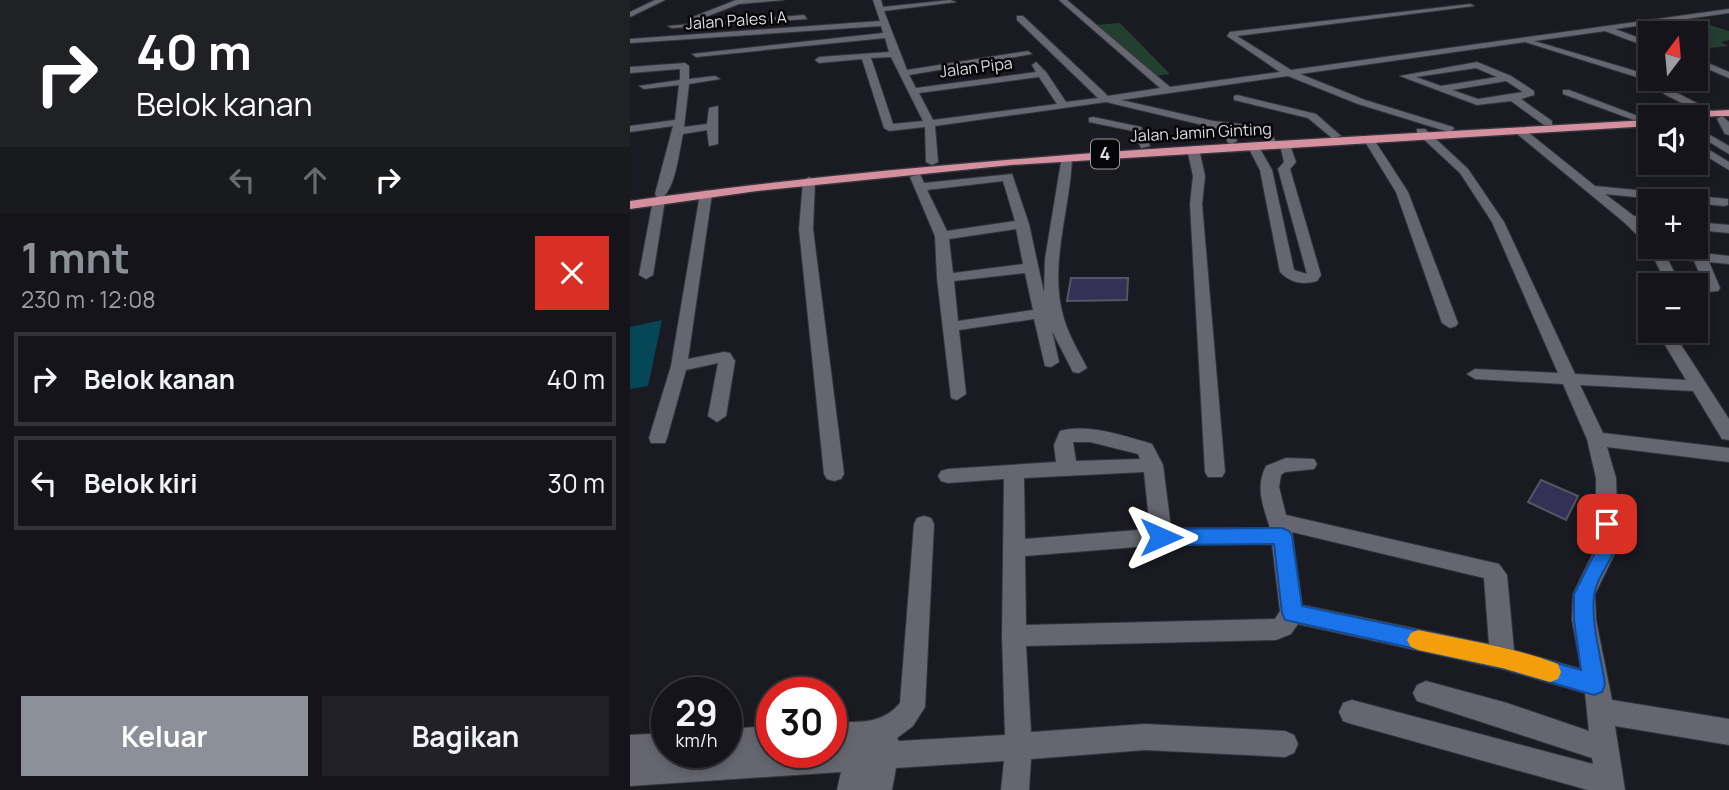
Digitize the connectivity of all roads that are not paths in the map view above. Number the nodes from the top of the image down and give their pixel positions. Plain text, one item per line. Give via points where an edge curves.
1 (661, 0) edge
2 (780, 0) edge
3 (1063, 0) edge
4 (741, 1) edge
5 (952, 2) dead end
6 (1719, 3) dead end
7 (1470, 6) dead end
8 (879, 7) edge
9 (1729, 8) edge
10 (868, 12) dead end
11 (630, 15) edge
12 (814, 16) dead end
13 (1020, 18) dead end
14 (886, 23) junction
15 (672, 26) junction
16 (1604, 28) junction
17 (890, 35) junction
18 (1523, 40) junction
19 (630, 41) edge
20 (1638, 41) edge
21 (696, 54) dead end
22 (894, 54) junction
23 (866, 57) junction
24 (819, 60) dead end
25 (1708, 66) edge
26 (630, 70) edge
27 (904, 73) junction
28 (1286, 73) junction
29 (1043, 74) junction
30 (1729, 75) edge
31 (1508, 78) junction
32 (715, 79) dead end
33 (684, 82) junction
34 (644, 86) dead end
35 (1440, 88) junction
36 (1168, 90) junction
37 (913, 91) junction
38 (1566, 92) dead end
39 (1237, 98) dead end
40 (1513, 98) junction
41 (1108, 99) junction
42 (1063, 106) junction
43 (714, 108) dead end
44 (1638, 114) edge
45 (1638, 118) edge
46 (1719, 118) edge
47 (1093, 120) dead end
48 (1548, 122) junction
49 (1638, 124) edge
50 (930, 125) junction
51 (712, 126) junction
52 (679, 127) junction
53 (630, 129) edge
54 (1449, 129) junction
55 (1520, 131) junction
56 (1729, 132) edge
57 (1424, 134) junction
58 (1336, 136) junction
59 (1708, 137) edge
60 (1729, 137) edge
61 (1270, 139) junction
62 (1711, 139) junction
63 (1368, 140) junction
64 (1708, 140) edge
65 (1232, 141) junction
66 (713, 144) dead end
67 (1285, 145) junction
68 (1145, 146) junction
69 (1254, 147) junction
70 (1193, 149) junction
71 (1708, 152) edge
72 (1729, 153) edge
73 (1713, 156) junction
74 (1066, 158) junction
75 (937, 164) junction
76 (1729, 167) edge
77 (1284, 169) junction
78 (916, 170) junction
79 (1266, 170) junction
80 (809, 181) junction
81 (919, 187) junction
82 (1593, 189) junction
83 (1288, 191) junction
84 (1272, 192) junction
85 (706, 194) junction
86 (660, 197) junction
87 (630, 198) edge
88 (1724, 202) dead end
89 (630, 205) edge
90 (1275, 209) junction
91 (1293, 209) junction
92 (1630, 220) junction
93 (1638, 221) edge
94 (1022, 224) junction
95 (1708, 227) edge
96 (1638, 229) edge
97 (1729, 229) edge
98 (1278, 230) junction
99 (1300, 230) junction
100 (942, 236) junction
101 (1283, 250) junction
102 (1307, 250) junction
103 (1708, 259) edge
104 (1729, 260) edge
105 (1030, 268) junction
106 (646, 275) dead end
107 (1708, 276) edge
108 (944, 278) junction
109 (1708, 288) edge
110 (1040, 314) junction
111 (1450, 323) dead end
112 (950, 327) junction
113 (1671, 343) edge
114 (1051, 362) dead end
115 (679, 366) junction
116 (1079, 368) dead end
117 (1475, 374) dead end
118 (1571, 379) junction
119 (1700, 386) junction
120 (957, 394) dead end
121 (717, 416) dead end
122 (1729, 435) edge
123 (658, 438) dead end
124 (1596, 439) junction
125 (1729, 455) edge
126 (1307, 464) dead end
127 (1153, 465) junction
128 (1067, 467) junction
129 (1013, 471) junction
130 (1215, 472) dead end
131 (834, 474) dead end
132 (948, 476) dead end
133 (924, 524) dead end
134 (1281, 528) junction
135 (1161, 537) junction
136 (1014, 548) junction
137 (1292, 613) junction
138 (1014, 636) junction
139 (1502, 658) junction
140 (1594, 684) junction
141 (1426, 693) dead end
142 (1601, 711) junction
143 (1352, 712) dead end
144 (1729, 732) edge
145 (847, 739) edge
146 (874, 744) junction
147 (1285, 744) dead end
148 (651, 747) edge
149 (1019, 747) junction
150 (630, 748) edge
151 (1604, 749) junction
152 (630, 772) edge
153 (1610, 786) edge
154 (850, 790) edge
155 (878, 790) edge
156 (1016, 790) edge

1 - 11 street
2 - 4 street
3 - 36 street
4 - 15 street
5 - 8 street
6 - 9 street
7 - 28 street via 1230,34
8 - 10 street
8 - 14 street
9 - 16 street
12 - 15 street
13 - 41 street
14 - 17 street
14 - 19 street, Jalan Pales I A
15 - 19 street
16 - 18 street
16 - 20 street
17 - 21 street
17 - 22 street
18 - 28 street
18 - 46 street via 1646,78
22 - 23 street
22 - 27 street
23 - 24 street
23 - 50 street via 887,127
25 - 30 street
26 - 33 street via 683,65
27 - 29 street via 1027,51
27 - 37 street
28 - 36 street
28 - 54 street
29 - 37 street, Jalan Pipa
29 - 42 street
31 - 35 street
31 - 35 street via 1474,64 1405,76
31 - 40 street via 1532,93
32 - 33 street
33 - 34 street
33 - 52 street
35 - 40 street via 1477,102
36 - 41 street
37 - 50 street
38 - 44 street
39 - 58 street via 1312,116
40 - 48 street
41 - 42 street
41 - 61 street via 1262,129
41 - 65 street via 1219,126
42 - 50 street
43 - 51 street
45 - 48 highway, Jalan Jamin Ginting / 4
46 - 56 street
46 - 60 street
47 - 68 street via 1137,129
48 - 54 highway, Jalan Jamin Ginting / 4
49 - 55 highway, Jalan Jamin Ginting / 4
50 - 75 street
51 - 52 street
51 - 66 street
52 - 53 street
52 - 86 street
54 - 57 highway, Jalan Jamin Ginting / 4
55 - 57 highway, Jalan Jamin Ginting / 4
55 - 82 street
57 - 58 highway, Jalan Jamin Ginting / 4
57 - 63 highway, Jalan Jamin Ginting / 4
57 - 118 street via 1464,171 1498,222
58 - 61 highway, Jalan Jamin Ginting / 4
59 - 62 street
61 - 65 highway, Jalan Jamin Ginting / 4
62 - 64 street
62 - 72 street
63 - 67 highway, Jalan Jamin Ginting / 4
63 - 111 street via 1405,199
65 - 68 highway, Jalan Jamin Ginting / 4
67 - 69 highway, Jalan Jamin Ginting / 4
67 - 77 street via 1290,162
68 - 75 highway, Jalan Jamin Ginting / 4
69 - 70 highway, Jalan Jamin Ginting / 4
69 - 79 street
70 - 74 highway, Jalan Jamin Ginting / 4
70 - 130 street via 1199,176 1197,214
71 - 73 street
72 - 73 street
73 - 76 street
74 - 75 highway, Jalan Jamin Ginting / 4
74 - 116 street via 1067,180 1051,288 1059,327
75 - 78 highway, Jalan Jamin Ginting / 4
75 - 86 highway, Jalan Jamin Ginting / 4
77 - 79 street
77 - 83 street
78 - 80 highway, Jalan Jamin Ginting / 4
78 - 81 street
79 - 84 street
80 - 85 highway, Jalan Jamin Ginting / 4
80 - 131 street via 807,229
81 - 94 street via 1008,177
81 - 100 street
82 - 88 street
82 - 92 street
83 - 84 street
83 - 91 street
84 - 90 street
85 - 86 highway, Jalan Jamin Ginting / 4
85 - 115 street
86 - 87 highway, Jalan Jamin Ginting / 4
86 - 89 highway, Jalan Jamin Ginting / 4
86 - 106 street
90 - 91 street
90 - 98 street
91 - 99 street
92 - 93 street
92 - 96 street
94 - 100 street
94 - 105 street
95 - 97 street
98 - 99 street
98 - 101 street
99 - 102 street
100 - 108 street
101 - 102 street
101 - 102 street via 1287,272 1299,279 1314,277
103 - 104 street
105 - 108 street
105 - 110 street
107 - 109 street via 1713,288
108 - 112 street
110 - 112 street
110 - 114 street
112 - 120 street
113 - 119 street
115 - 121 street via 724,357 727,362
115 - 123 street
117 - 118 street
118 - 119 street
118 - 124 street
119 - 122 street
124 - 125 street
124 - 140 street via 1606,478 1607,547 1584,594
126 - 134 street via 1281,466 1270,476 1268,486
127 - 128 street
127 - 128 street via 1149,452 1140,447 1074,435 1067,436 1063,445
127 - 135 street
128 - 129 street
129 - 132 street
129 - 136 street
133 - 146 street via 912,708
134 - 135 street
134 - 137 street
134 - 139 street via 1491,570 1496,575
135 - 136 street
136 - 138 street
137 - 138 street via 1276,630
137 - 139 street
138 - 149 street
139 - 140 street
140 - 142 street
141 - 151 street
142 - 144 street
142 - 151 street
143 - 153 street
145 - 146 street
146 - 149 street
146 - 152 street
146 - 154 street
146 - 155 street
147 - 149 street via 1145,737
148 - 150 street
149 - 156 street
151 - 153 street

